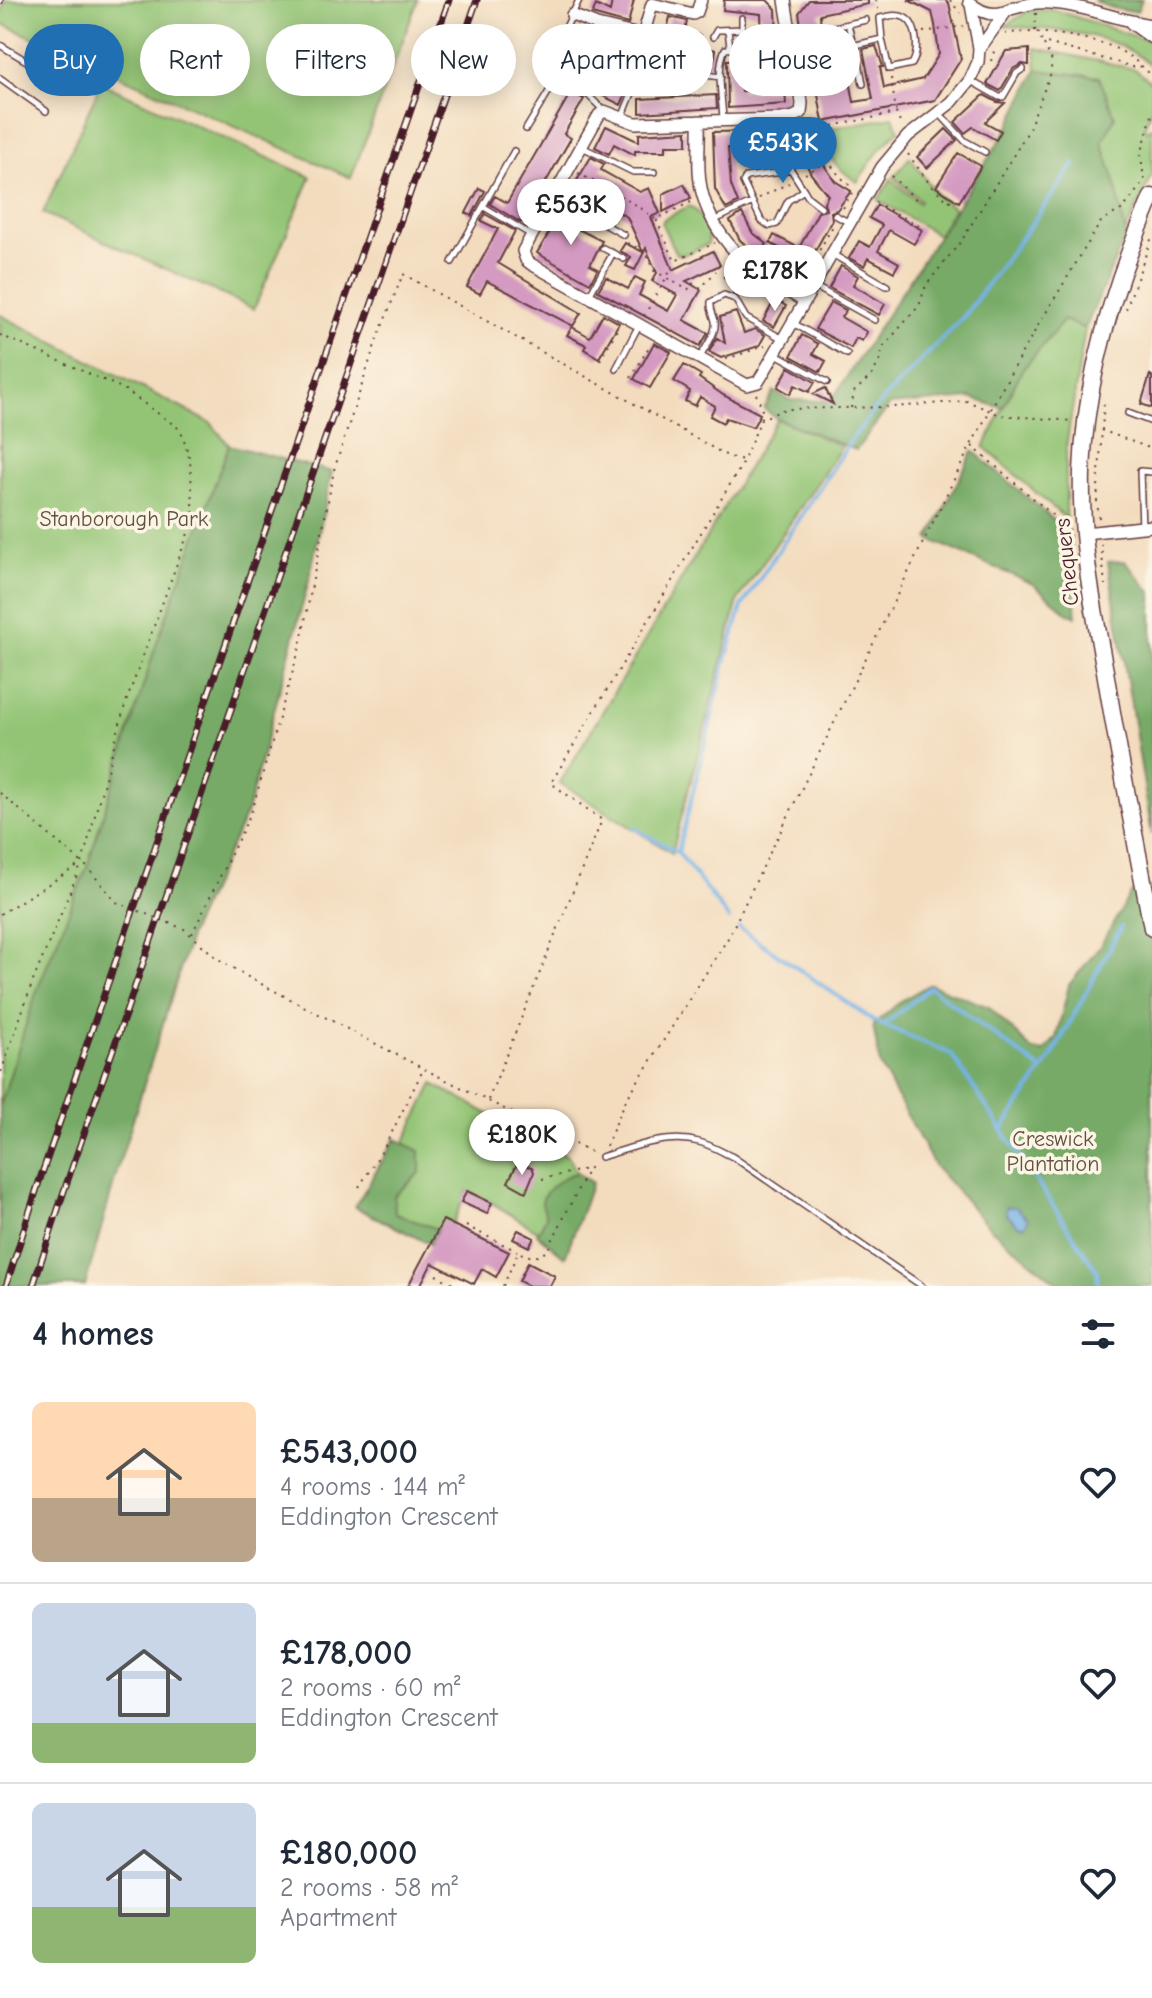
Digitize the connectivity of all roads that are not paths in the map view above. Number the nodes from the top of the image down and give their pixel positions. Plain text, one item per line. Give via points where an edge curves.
1 (579, 0) edge
2 (701, 0) edge
3 (785, 0) edge
4 (652, 2) edge
5 (970, 2) edge
6 (1070, 2) edge
7 (1012, 7) edge
8 (572, 15) junction
9 (742, 18) dead end
10 (866, 20) dead end
11 (1131, 22) junction
12 (568, 24) edge
13 (594, 24) edge
14 (646, 24) edge
15 (789, 24) edge
16 (848, 24) edge
17 (1152, 25) edge
18 (728, 30) junction
19 (713, 37) dead end
20 (729, 38) edge
21 (1152, 38) edge
22 (882, 39) junction
23 (860, 44) edge
24 (0, 45) edge
25 (729, 48) edge
26 (979, 48) junction
27 (24, 59) edge
28 (1023, 69) dead end
29 (860, 71) edge
30 (713, 76) edge
31 (721, 77) junction
32 (0, 78) edge
33 (970, 80) junction
34 (863, 84) dead end
35 (631, 96) edge
36 (801, 96) edge
37 (46, 111) dead end
38 (604, 111) junction
39 (938, 112) junction
40 (622, 119) junction
41 (723, 120) junction
42 (699, 121) junction
43 (526, 129) dead end
44 (783, 145) dead end
45 (581, 146) junction
46 (514, 151) dead end
47 (985, 152) dead end
48 (790, 168) junction
49 (654, 172) dead end
50 (804, 190) junction
51 (553, 196) junction
52 (1152, 197) edge
53 (751, 203) junction
54 (484, 207) junction
55 (821, 207) dead end
56 (714, 220) junction
57 (531, 234) junction
58 (624, 235) road end
59 (603, 248) dead end
60 (613, 253) junction
61 (831, 253) junction
62 (624, 259) dead end
63 (452, 262) dead end
64 (813, 286) junction
65 (887, 286) dead end
66 (589, 296) junction
67 (799, 298) junction
68 (875, 320) dead end
69 (792, 322) junction
70 (639, 324) junction
71 (778, 336) junction
72 (775, 353) junction
73 (702, 354) junction
74 (847, 354) dead end
75 (616, 369) dead end
76 (827, 382) dead end
77 (1128, 413) dead end
78 (1152, 422) edge
79 (1152, 472) edge
80 (1147, 527) edge
81 (1092, 532) junction
82 (1152, 928) edge
83 (601, 1157) road end
84 (922, 1286) edge

1 - 8 lane
2 - 4 street via 693,14
3 - 15 street
4 - 14 street
5 - 7 street via 987,14
5 - 26 street
6 - 7 street
6 - 11 street
7 - 26 street
8 - 12 lane
8 - 13 street
9 - 18 lane via 742,33
10 - 16 lane
11 - 17 street
11 - 21 street
18 - 19 lane via 717,30
18 - 20 lane
22 - 22 lane via 883,17 907,19 917,52 912,64 889,69
22 - 23 lane
24 - 27 lane
25 - 31 lane via 722,54
26 - 33 street
28 - 33 lane via 1003,97
29 - 34 lane
30 - 31 lane
31 - 41 lane
32 - 37 lane
33 - 39 street
35 - 40 lane
36 - 41 street via 801,113 782,125
38 - 40 street
38 - 43 lane via 557,78
38 - 45 street
39 - 47 lane via 965,141
39 - 61 street via 908,136 841,218
40 - 42 street
41 - 42 street
42 - 56 street via 703,197
44 - 48 lane
45 - 49 lane via 633,172
45 - 51 street
46 - 54 lane
48 - 50 lane
48 - 53 lane via 743,179
50 - 53 lane via 788,201 773,227 761,220
50 - 55 lane
51 - 57 street
51 - 58 lane
52 - 81 main road, Chequers via 1105,326 1082,473
53 - 56 lane
54 - 57 lane
54 - 63 lane
56 - 67 street via 743,262
57 - 66 street via 523,251 526,260
59 - 60 lane
60 - 62 lane
60 - 66 lane
61 - 64 street
61 - 65 lane
64 - 67 street
64 - 68 lane
66 - 70 street
67 - 69 street
69 - 71 street
69 - 74 lane
70 - 73 street
70 - 75 lane
71 - 72 street
71 - 73 lane via 746,318 735,299 724,295 711,302 716,323
72 - 73 street via 753,385 741,383
72 - 76 lane
77 - 78 lane
79 - 80 lane via 1140,471
80 - 81 street
81 - 82 main road, Chequers via 1112,715
83 - 84 lane via 661,1140 700,1142 733,1157

